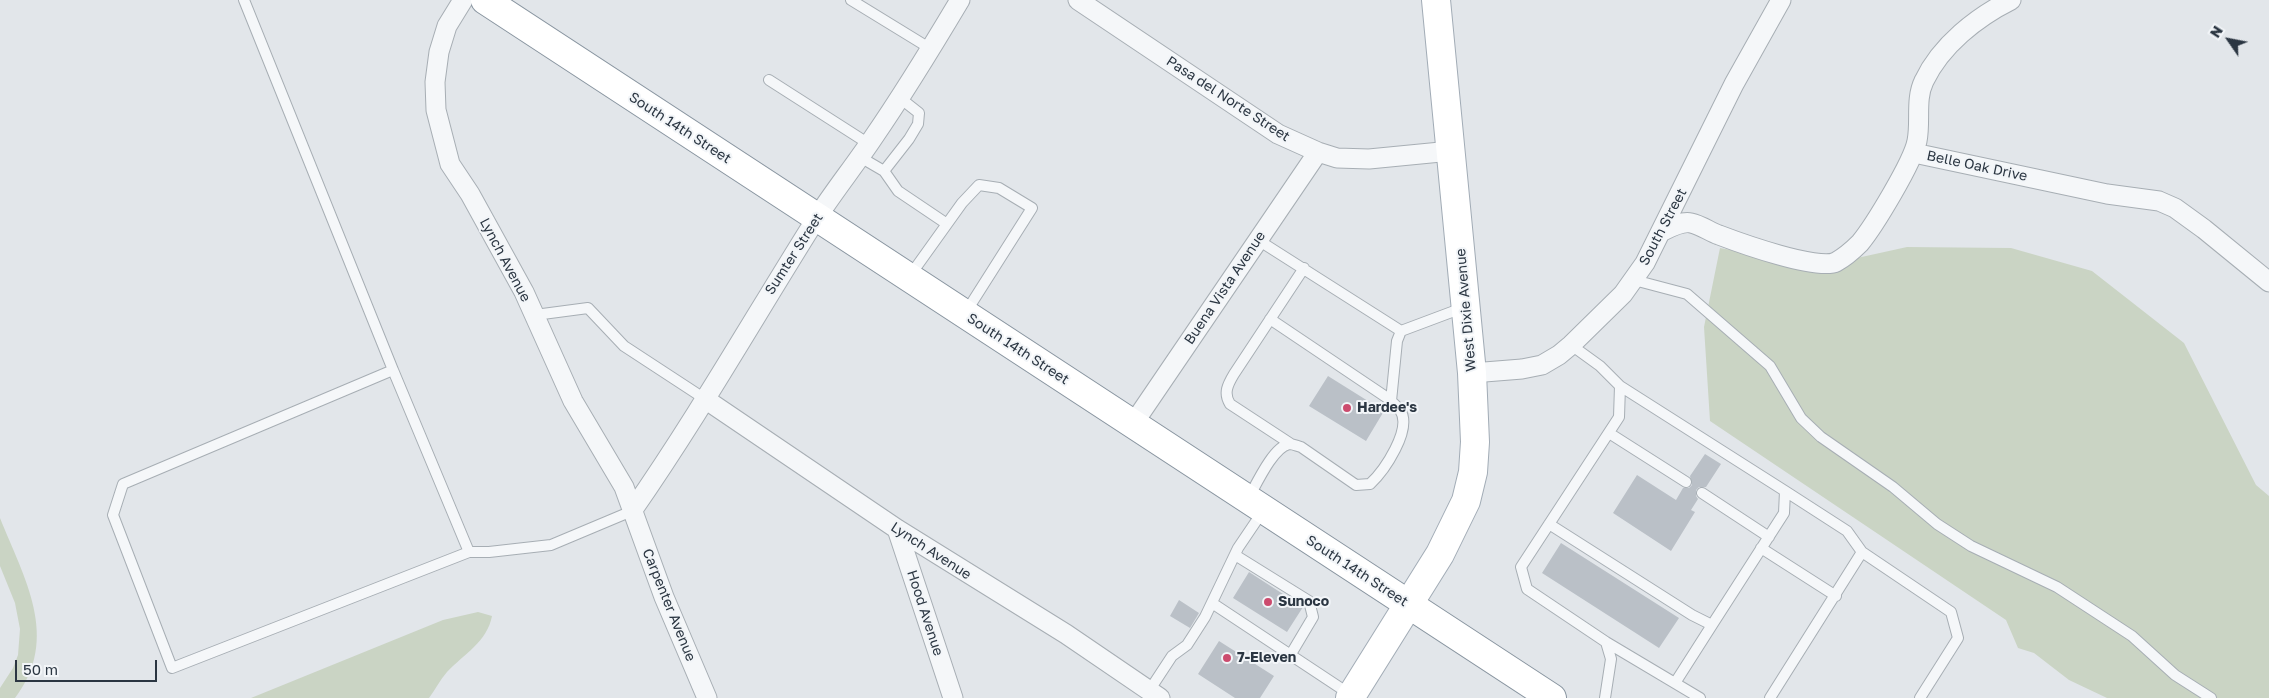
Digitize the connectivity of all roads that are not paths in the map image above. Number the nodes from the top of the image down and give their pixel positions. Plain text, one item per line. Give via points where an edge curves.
1 (244, 0) edge
2 (463, 0) edge
3 (485, 0) edge
4 (851, 0) edge
5 (960, 0) edge
6 (1078, 0) edge
7 (1436, 0) edge
8 (1781, 0) edge
9 (2003, 2) edge
10 (931, 49) junction
11 (769, 80) dead end
12 (900, 98) junction
13 (865, 150) junction
14 (1451, 151) junction
15 (1318, 152) junction
16 (1914, 153) junction
17 (884, 171) junction
18 (817, 218) junction
19 (947, 224) junction
20 (1662, 231) junction
21 (1258, 240) junction
22 (1304, 268) junction
23 (909, 278) junction
24 (1634, 280) junction
25 (2269, 282) edge
26 (1466, 307) junction
27 (965, 314) junction
28 (535, 315) junction
29 (1270, 319) junction
30 (1401, 331) junction
31 (1571, 345) junction
32 (393, 370) junction
33 (1472, 373) junction
34 (1620, 386) junction
35 (705, 399) junction
36 (1392, 401) junction
37 (1133, 424) junction
38 (1609, 433) junction
39 (1291, 444) junction
40 (1686, 482) dead end
41 (1785, 491) junction
42 (1702, 493) dead end
43 (1255, 505) junction
44 (632, 511) junction
45 (1549, 524) junction
46 (897, 529) junction
47 (1769, 537) junction
48 (1761, 548) junction
49 (469, 552) junction
50 (1862, 552) junction
51 (1235, 555) junction
52 (1836, 596) junction
53 (1212, 603) junction
54 (1409, 606) junction
55 (1712, 625) junction
56 (1606, 642) junction
57 (1291, 654) junction
58 (1675, 683) junction
59 (1154, 694) edge
60 (1351, 697) edge
61 (1549, 697) edge
62 (708, 698) edge
63 (953, 698) edge
64 (1605, 698) edge
65 (1700, 698) edge
66 (1770, 698) edge
67 (1920, 698) edge
68 (2211, 698) edge

1 - 32 lane
2 - 28 street, Lynch Avenue via 447,26 435,82 436,110 444,145 450,164 470,194
3 - 18 main road, South 14th Street
4 - 10 lane
5 - 10 street, Sumter Street
6 - 15 street, Pasa del Norte Street via 1278,134
7 - 14 main road, West Dixie Avenue
8 - 20 street, South Street via 1734,84
9 - 16 street via 1964,30 1923,82
10 - 12 street, Sumter Street
11 - 13 lane
12 - 13 street, Sumter Street
12 - 17 lane via 919,113 918,124
13 - 17 lane
13 - 18 street, Sumter Street
14 - 15 street, Pasa del Norte Street via 1369,159 1337,158
14 - 26 main road, West Dixie Avenue
15 - 21 street, Buena Vista Avenue
16 - 20 street, Belle Oak Drive via 1860,243 1833,263 1792,258 1691,223
16 - 25 street, Belle Oak Drive via 2107,194 2159,201 2175,208 2204,229
17 - 19 lane via 898,190
18 - 23 main road, South 14th Street
18 - 35 street, Sumter Street
19 - 23 lane
19 - 27 lane via 979,185 999,188 1032,208
20 - 24 street, South Street
21 - 22 lane
21 - 37 street, Buena Vista Avenue
22 - 29 lane
22 - 30 lane
23 - 27 main road, South 14th Street
24 - 31 street, South Street
24 - 68 lane via 1687,294 1770,366 1801,418 1821,437 1971,546 2057,587 2132,636 2175,675
26 - 30 lane
26 - 33 main road, West Dixie Avenue
27 - 37 main road, South 14th Street
28 - 35 lane via 588,308 624,346
28 - 44 street, Lynch Avenue via 573,401 624,487
29 - 36 lane
29 - 39 lane via 1234,374 1226,398 1230,404
30 - 36 lane via 1396,341
31 - 33 street, South Street via 1542,365
31 - 34 lane via 1600,366
32 - 49 lane
32 - 49 lane via 123,484 113,515 172,668
33 - 54 main road, West Dixie Avenue via 1473,472 1466,501
34 - 38 lane via 1619,417
34 - 41 lane
35 - 44 street, Sumter Street
35 - 46 street, Lynch Avenue
36 - 39 lane via 1401,411 1404,425 1399,441 1380,474 1370,484 1356,485 1301,447
37 - 43 main road, South 14th Street
38 - 40 lane
38 - 45 lane
39 - 43 lane via 1273,456
41 - 47 lane via 1784,513
41 - 50 lane via 1847,531
42 - 47 lane
43 - 51 lane
43 - 54 main road, South 14th Street
44 - 49 lane via 551,545
44 - 62 street, Carpenter Avenue via 664,597
45 - 55 lane
45 - 56 lane via 1521,567 1527,589
46 - 59 street, Lynch Avenue via 1066,634
46 - 63 street, Hood Avenue
47 - 48 lane
48 - 52 lane
48 - 55 lane
50 - 52 lane
50 - 67 lane via 1951,612 1958,638
51 - 53 lane
51 - 57 lane via 1309,601 1313,617
52 - 66 lane
53 - 57 lane
53 - 59 lane via 1187,646 1172,656
54 - 60 main road
54 - 61 main road, South 14th Street
55 - 58 lane
56 - 58 lane
56 - 64 lane via 1611,659
57 - 60 lane
58 - 65 lane

